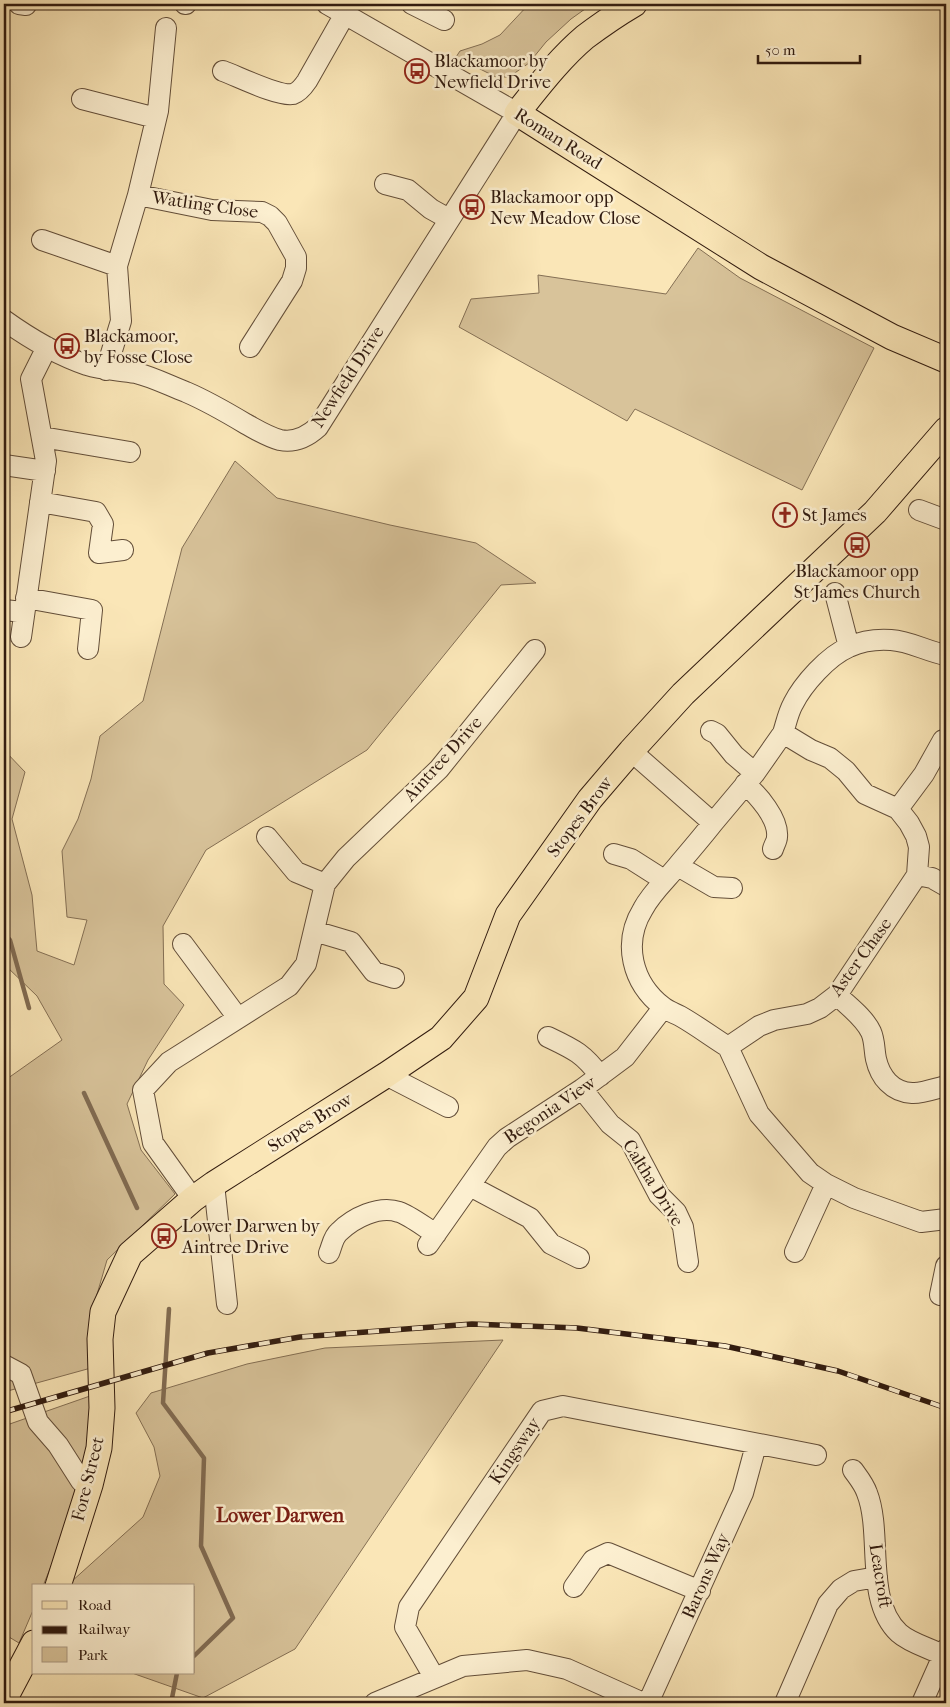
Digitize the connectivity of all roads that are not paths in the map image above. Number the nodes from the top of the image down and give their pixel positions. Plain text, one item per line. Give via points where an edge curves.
1 (327, 4) edge
2 (412, 4) edge
3 (634, 4) edge
4 (345, 14) junction
5 (444, 20) dead end
6 (166, 28) dead end
7 (223, 70) dead end
8 (82, 100) dead end
9 (517, 113) junction
10 (156, 118) junction
11 (386, 184) dead end
12 (138, 195) junction
13 (449, 219) junction
14 (42, 240) dead end
15 (118, 266) junction
16 (4, 320) edge
17 (46, 347) junction
18 (250, 347) dead end
19 (946, 360) edge
20 (106, 370) junction
21 (946, 430) edge
22 (42, 437) junction
23 (130, 452) dead end
24 (4, 465) edge
25 (45, 472) junction
26 (40, 502) junction
27 (919, 510) dead end
28 (946, 520) edge
29 (123, 550) dead end
30 (834, 593) dead end
31 (18, 606) edge
32 (20, 637) dead end
33 (849, 647) junction
34 (88, 649) dead end
35 (535, 650) dead end
36 (946, 655) edge
37 (711, 731) dead end
38 (784, 733) junction
39 (943, 740) dead end
40 (631, 751) junction
41 (750, 779) junction
42 (898, 809) junction
43 (713, 823) junction
44 (267, 837) dead end
45 (773, 849) dead end
46 (614, 854) dead end
47 (671, 873) junction
48 (917, 875) junction
49 (325, 884) junction
50 (946, 886) edge
51 (732, 888) dead end
52 (314, 931) junction
53 (182, 944) dead end
54 (394, 978) dead end
55 (837, 995) junction
56 (663, 1008) junction
57 (238, 1018) junction
58 (548, 1037) dead end
59 (728, 1047) junction
60 (386, 1075) junction
61 (600, 1076) junction
62 (946, 1086) edge
63 (582, 1089) junction
64 (448, 1107) dead end
65 (214, 1184) junction
66 (826, 1184) junction
67 (470, 1186) junction
68 (194, 1199) junction
69 (946, 1220) edge
70 (795, 1252) dead end
71 (330, 1253) dead end
72 (579, 1258) dead end
73 (688, 1262) dead end
74 (946, 1266) edge
75 (940, 1295) dead end
76 (227, 1304) dead end
77 (4, 1365) edge
78 (756, 1445) junction
79 (816, 1455) dead end
80 (853, 1470) dead end
81 (90, 1485) junction
82 (877, 1577) junction
83 (59, 1584) edge
84 (574, 1587) dead end
85 (700, 1591) junction
86 (32, 1647) edge
87 (945, 1652) edge
88 (434, 1677) junction
89 (4, 1700) edge
90 (375, 1703) edge
91 (643, 1703) edge
92 (648, 1703) edge
93 (785, 1703) edge
94 (922, 1703) edge

1 - 4 street, Roman Road
2 - 5 street
3 - 9 main road via 585,38 555,66
4 - 7 street via 307,81 295,93 287,95 274,91
4 - 9 street, Roman Road
6 - 10 street
8 - 10 street
9 - 13 street, Newfield Drive
9 - 19 main road, Roman Road via 761,267 892,337
10 - 12 street
11 - 13 street via 408,190
12 - 15 street
12 - 18 street, Watling Close via 212,210 262,212 277,222 296,257 296,268 292,280
13 - 20 street, Newfield Drive via 318,427 302,438 288,441 271,437 184,392 137,374
14 - 15 street
15 - 20 street via 120,321
16 - 17 street, Newfield Drive
17 - 20 street, Newfield Drive
17 - 22 street via 31,379
21 - 40 main road, Stopes Brow via 875,512 683,694
22 - 23 street
22 - 25 street
24 - 25 street
25 - 26 street
26 - 29 street via 96,512 103,524 99,553
26 - 31 street
27 - 28 street
30 - 33 street
31 - 32 street
31 - 34 street via 92,610
33 - 36 street via 870,641 892,640
33 - 38 street via 832,658 804,686 792,705
35 - 49 street, Aintree Drive via 439,769 346,858
37 - 41 street via 717,734
38 - 41 street
38 - 42 street via 830,758 865,794
39 - 42 street via 924,774
40 - 43 street
40 - 60 main road, Stopes Brow via 590,799 508,915 476,998 441,1038
41 - 43 street
41 - 45 street via 776,827
42 - 48 street via 916,836
43 - 47 street
44 - 49 street via 296,872
46 - 47 street
47 - 51 street via 714,887
47 - 56 street via 643,908 631,949 639,978
48 - 50 street via 932,878
48 - 55 street, Aster Chase
49 - 52 street, Aintree Drive
52 - 54 street via 351,942 374,972
52 - 57 street, Aintree Drive via 306,964 289,986
53 - 57 street
55 - 59 street, Aster Chase via 807,1014 760,1026
55 - 62 street via 870,1030 880,1073 891,1086 914,1094
56 - 59 street
56 - 61 street, Begonia View via 625,1057
57 - 68 street, Aintree Drive via 169,1062 143,1090 153,1142
58 - 61 street via 579,1052
59 - 66 street via 759,1114 805,1167
60 - 64 street
60 - 65 main road, Stopes Brow
61 - 63 street, Begonia View
63 - 67 street, Begonia View via 507,1138
63 - 73 street, Caltha Drive via 610,1124 630,1140 660,1195 676,1212 683,1227
65 - 68 main road, Stopes Brow
65 - 76 street
66 - 69 street via 854,1198 921,1222
66 - 70 street
67 - 71 street, Begonia View via 432,1239 399,1212 382,1210 351,1223 331,1227
67 - 72 street via 530,1218 552,1244
68 - 81 main road, Fore Street via 130,1254 104,1312 100,1339 102,1408 99,1448
74 - 75 street
77 - 81 street via 21,1374 38,1422 58,1445 81,1481
78 - 79 street, Kingsway
78 - 85 street, Barons Way via 743,1493
78 - 88 street, Kingsway via 563,1406 542,1411 409,1607 405,1627
80 - 82 street, Leacroft via 863,1484 871,1508
81 - 83 main road, Fore Street
82 - 87 street, Leacroft via 890,1623 907,1638
82 - 93 street via 854,1582 841,1589 828,1604
84 - 85 street via 593,1560 608,1553
85 - 92 street, Barons Way
86 - 89 main road
87 - 94 street
88 - 90 street
88 - 91 street via 462,1666 527,1660 567,1669

